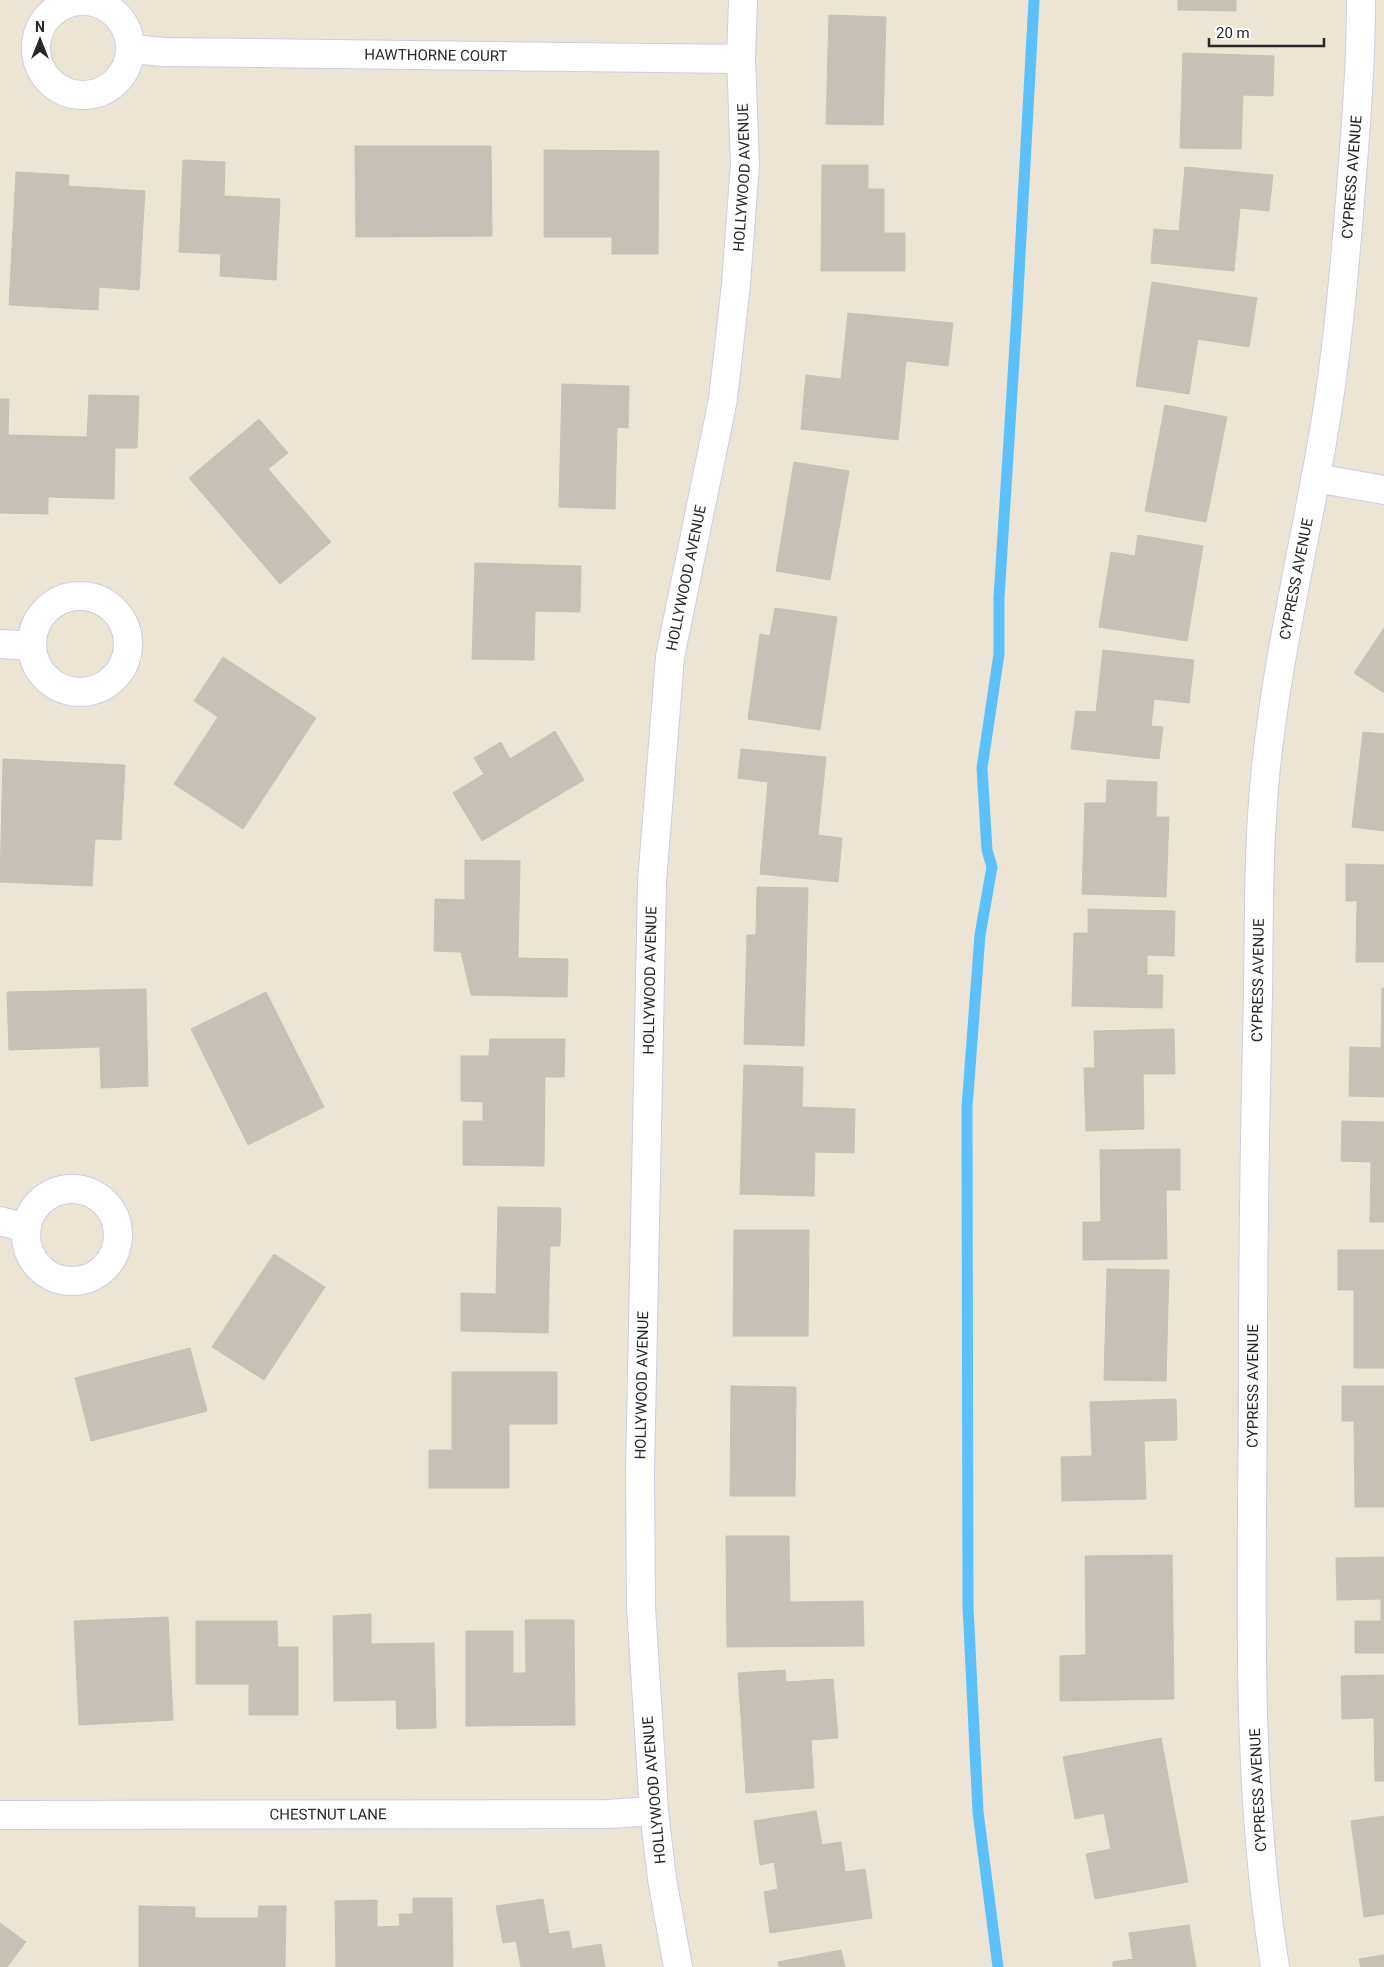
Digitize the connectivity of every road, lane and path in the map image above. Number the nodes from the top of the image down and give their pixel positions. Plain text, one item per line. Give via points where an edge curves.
1 (743, 0) edge
2 (1361, 0) edge
3 (132, 49) dead end
4 (741, 59) junction
5 (1315, 478) junction
6 (1384, 490) edge
7 (0, 644) edge
8 (32, 646) dead end
9 (0, 1221) edge
10 (26, 1228) dead end
11 (654, 1811) junction
12 (0, 1815) edge
13 (678, 1967) edge
14 (1275, 1967) edge

1 - 4 street, HOLLYWOOD AVENUE
2 - 5 street, CYPRESS AVENUE via 1361,65 1342,302
3 - 4 street, HAWTHORNE COURT
4 - 11 street, HOLLYWOOD AVENUE via 745,164 736,284 722,399 670,657 652,882 640,1482 641,1607
5 - 6 street
5 - 14 street, CYPRESS AVENUE via 1274,702 1260,856 1254,1213 1254,1695 1259,1833
7 - 8 street
9 - 10 street
11 - 12 street, CHESTNUT LANE via 607,1814
11 - 13 street, HOLLYWOOD AVENUE

